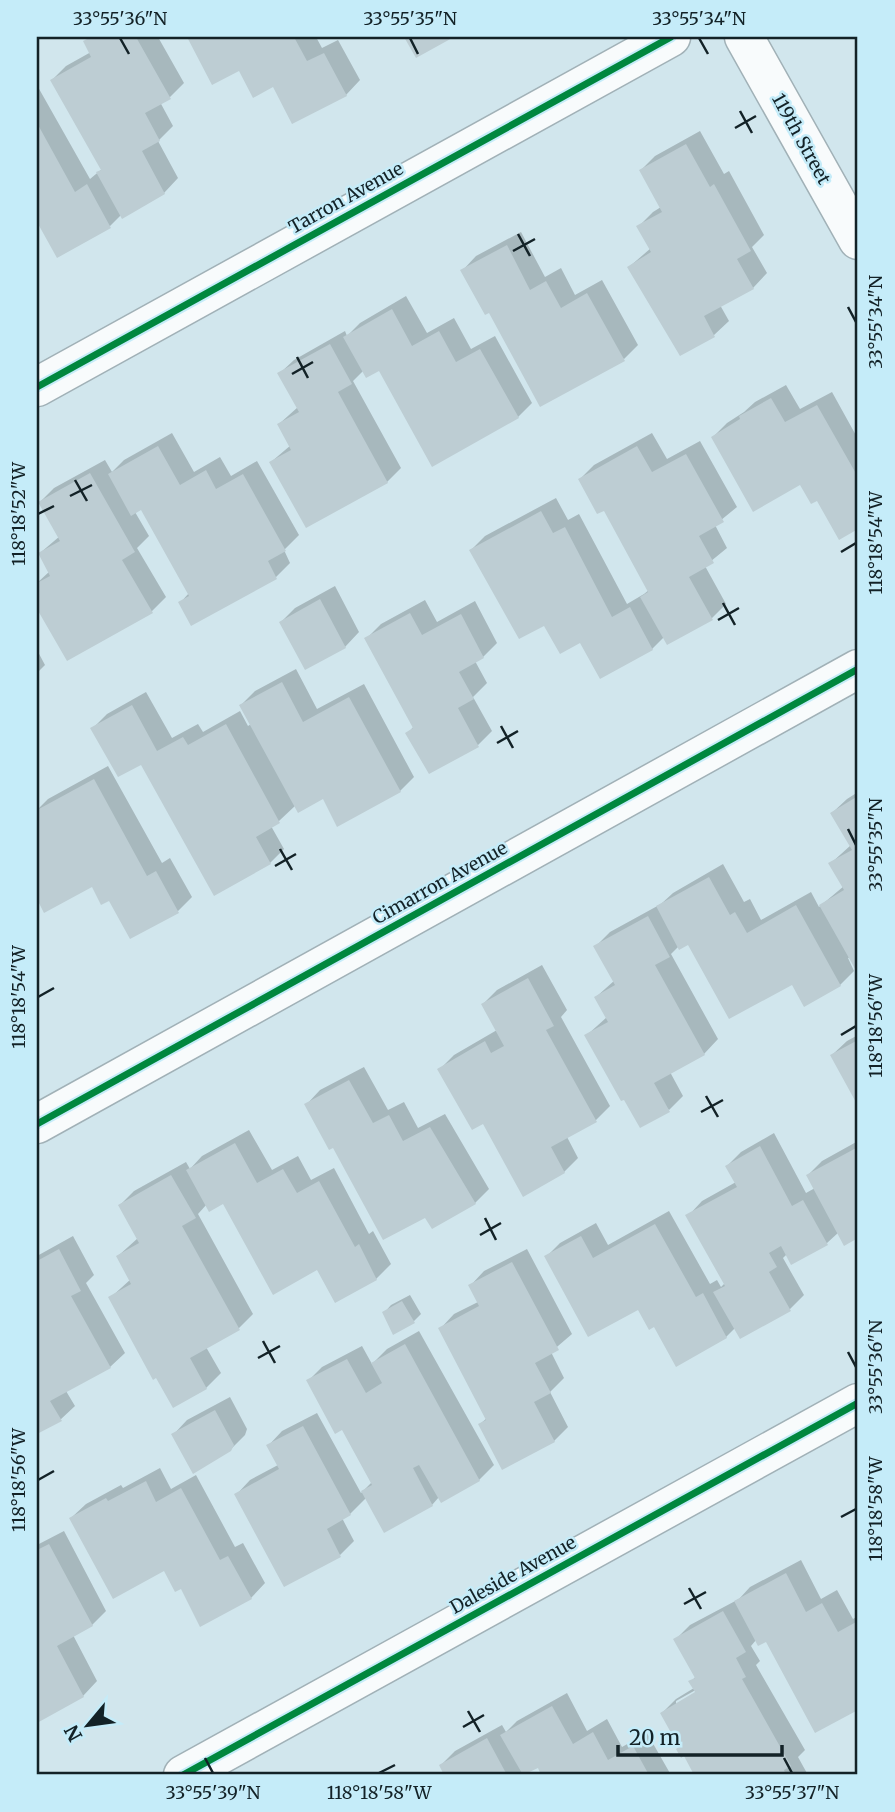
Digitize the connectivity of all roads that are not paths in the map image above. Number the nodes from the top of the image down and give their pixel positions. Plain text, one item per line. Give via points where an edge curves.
1 (671, 37) edge
2 (744, 37) edge
3 (858, 240) edge
4 (37, 387) edge
5 (858, 669) edge
6 (37, 1124) edge
7 (858, 1403) edge
8 (183, 1775) edge

1 - 4 street, Tarron Avenue
2 - 3 street, 119th Street
5 - 6 street, Cimarron Avenue
7 - 8 street, Daleside Avenue

